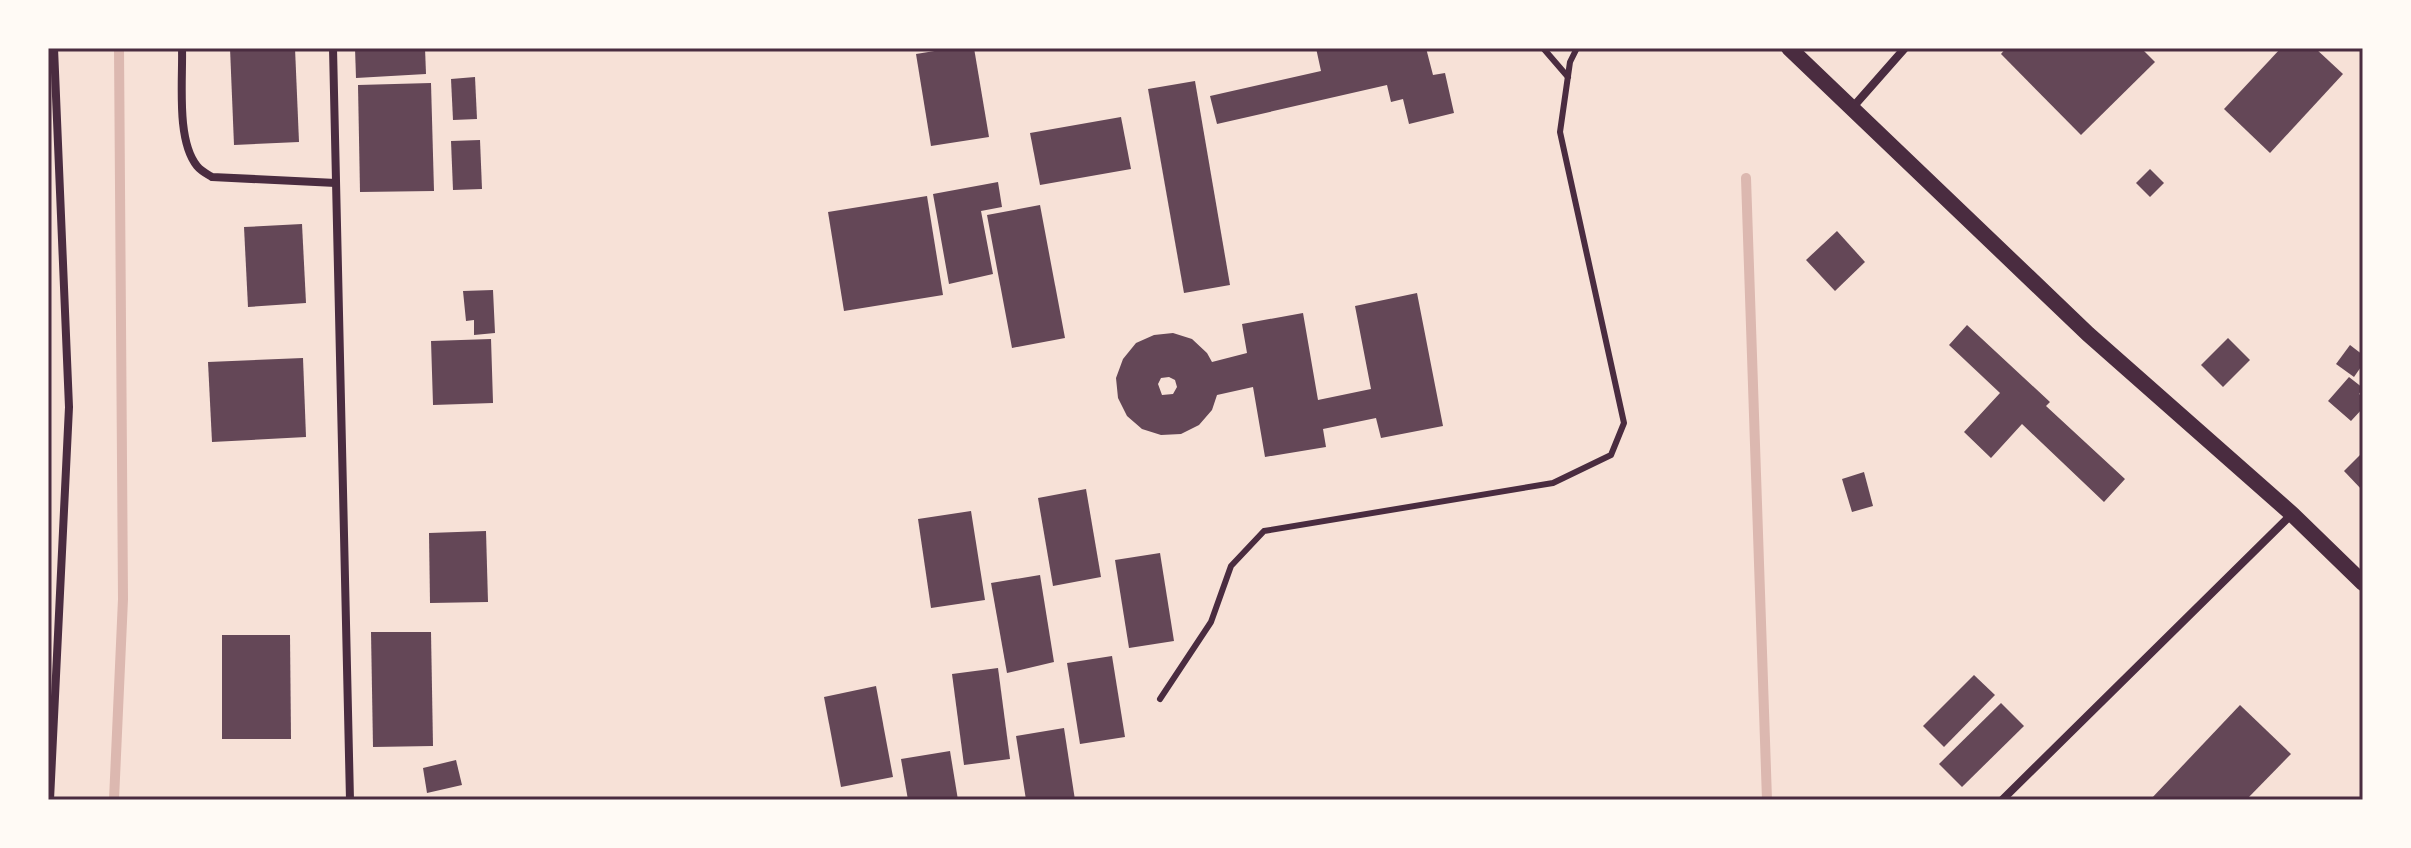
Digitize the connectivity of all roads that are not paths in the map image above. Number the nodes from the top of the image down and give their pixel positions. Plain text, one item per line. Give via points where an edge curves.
1 (54, 48) edge
2 (182, 48) edge
3 (333, 48) edge
4 (1543, 48) edge
5 (1577, 48) edge
6 (1789, 48) edge
7 (1905, 48) edge
8 (1568, 77) junction
9 (1853, 107) junction
10 (336, 183) junction
11 (2292, 514) junction
12 (2363, 583) edge
13 (1160, 699) dead end
14 (50, 800) edge
15 (350, 800) edge
16 (2002, 800) edge

1 - 14 street via 69,407
2 - 10 street via 184,133 198,168 212,177
3 - 10 street
4 - 8 lane
5 - 8 lane
6 - 9 main road
7 - 9 street
8 - 13 lane via 1560,132 1624,423 1611,455 1553,483 1264,531 1231,566 1211,622
9 - 11 main road via 2088,334
10 - 15 street
11 - 12 main road
11 - 16 street

